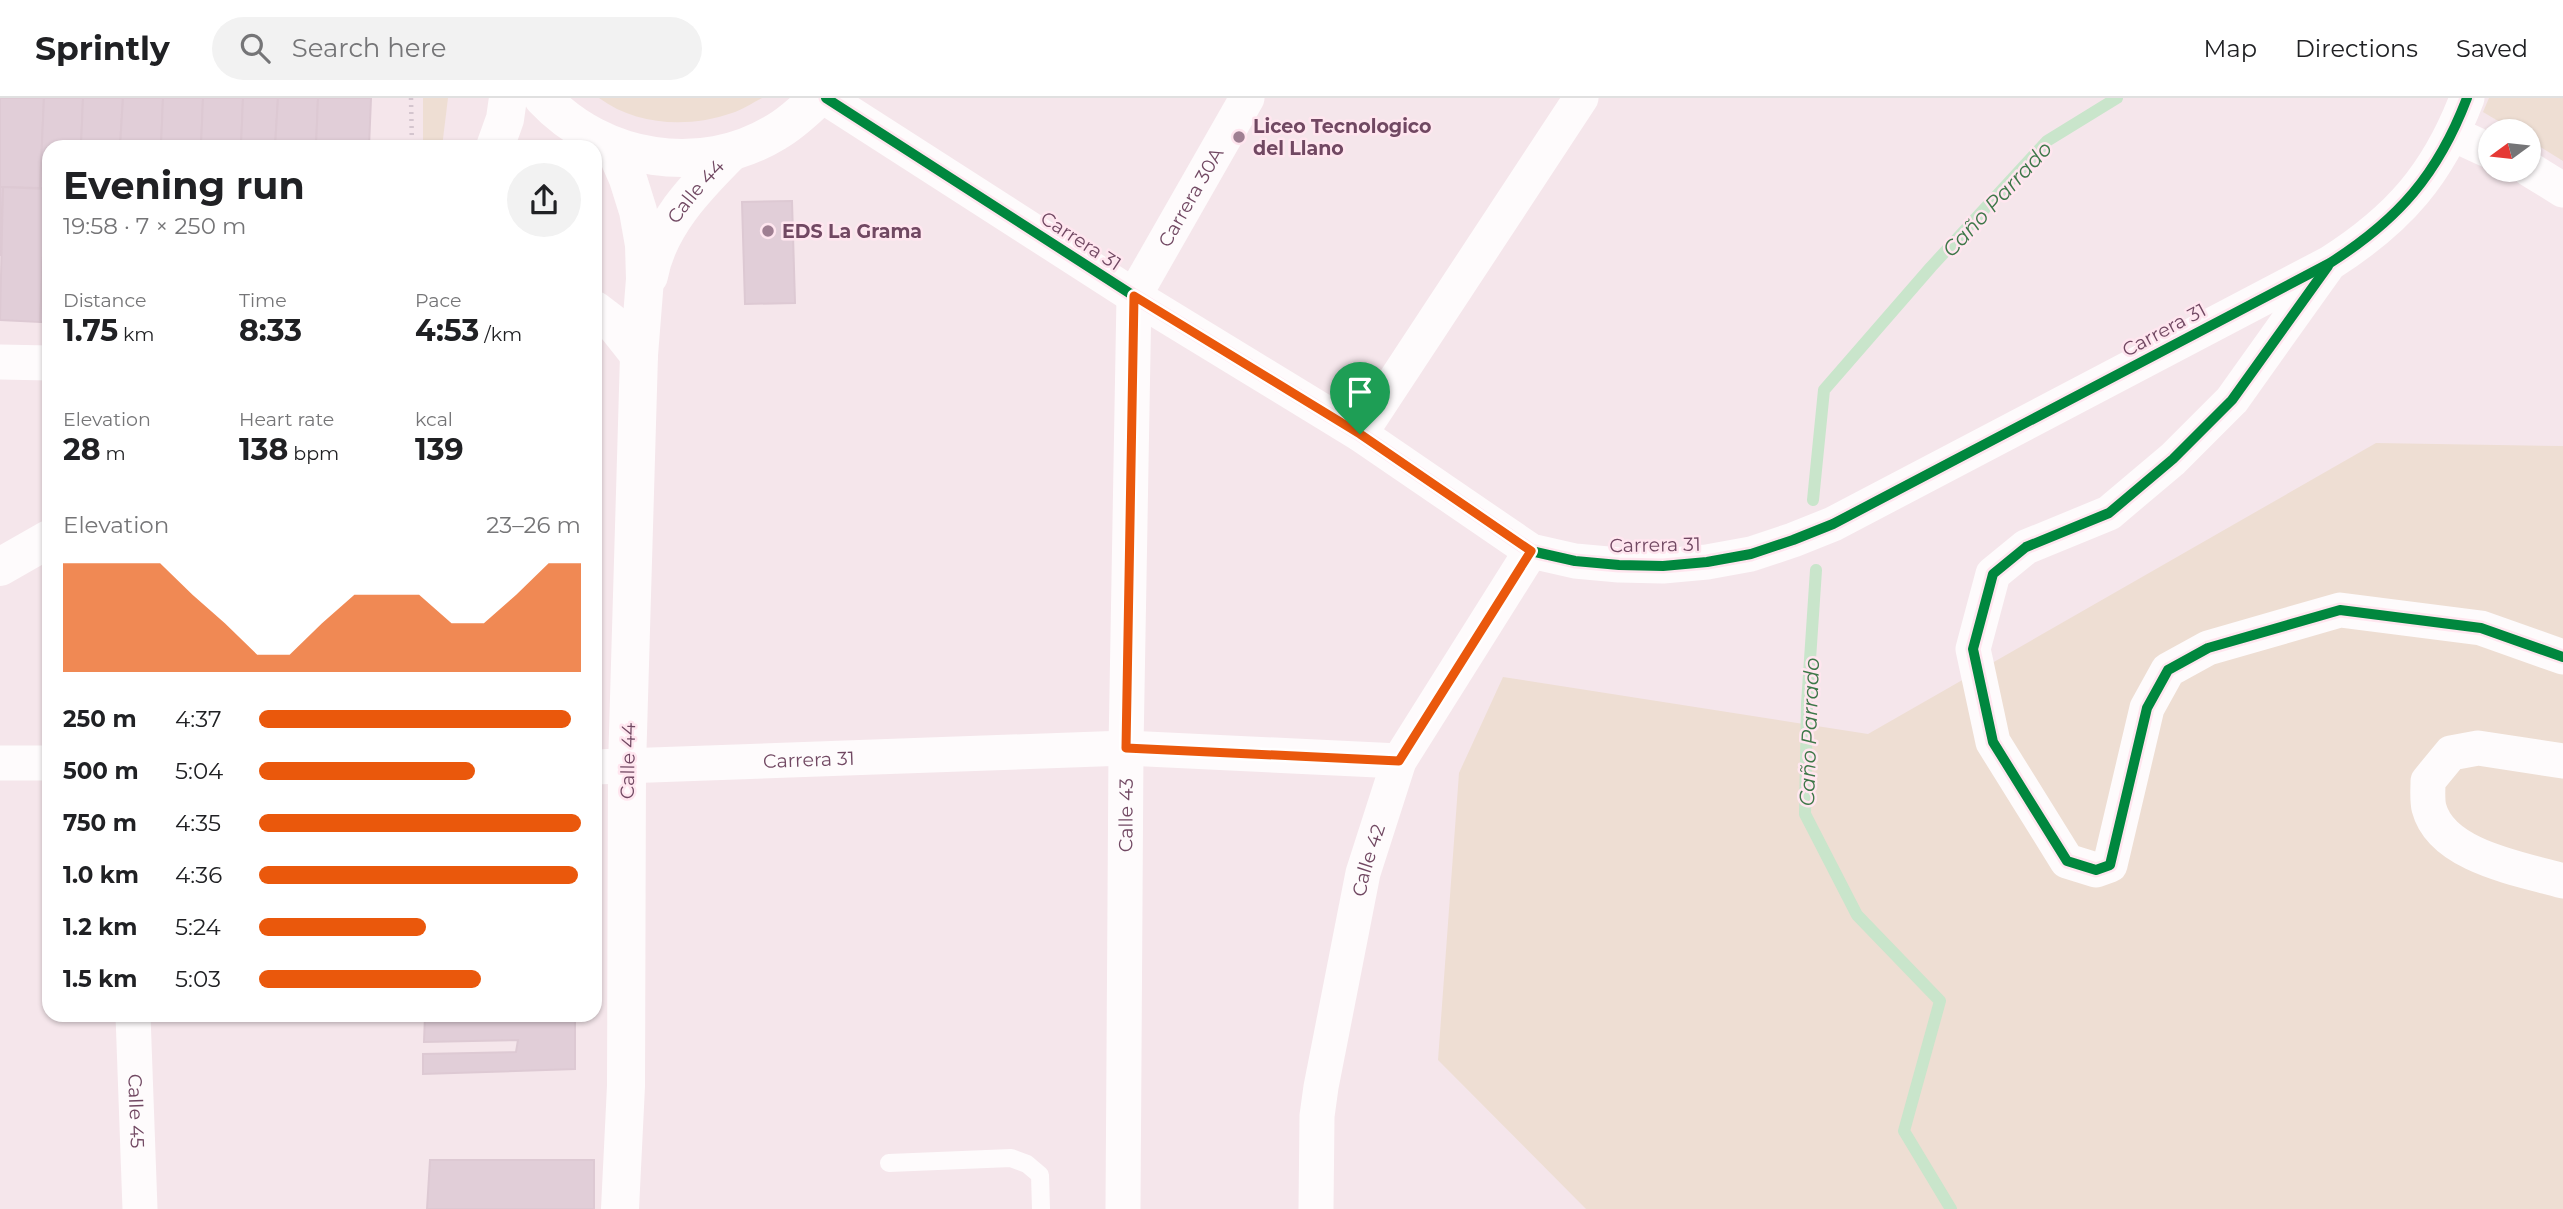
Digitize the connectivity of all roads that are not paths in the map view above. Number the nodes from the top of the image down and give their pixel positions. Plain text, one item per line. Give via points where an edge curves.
1 (508, 98) edge
2 (543, 98) edge
3 (818, 98) edge
4 (826, 98) edge
5 (1247, 98) edge
6 (1581, 98) edge
7 (2467, 98) edge
8 (2454, 134) junction
9 (498, 140) edge
10 (596, 140) edge
11 (604, 145) edge
12 (2478, 145) edge
13 (731, 152) junction
14 (2541, 176) edge
15 (2563, 190) edge
16 (2330, 263) junction
17 (1134, 296) junction
18 (642, 313) junction
19 (602, 315) edge
20 (639, 355) junction
21 (0, 362) edge
22 (42, 363) edge
23 (1360, 434) junction
24 (42, 543) edge
25 (1531, 551) junction
26 (0, 568) edge
27 (2563, 657) edge
28 (1126, 748) junction
29 (1399, 761) junction
30 (2563, 761) edge
31 (0, 763) edge
32 (42, 763) edge
33 (611, 767) edge
34 (2563, 881) edge
35 (133, 1022) edge
36 (889, 1163) dead end
37 (140, 1209) edge
38 (620, 1209) edge
39 (1041, 1209) edge
40 (1123, 1209) edge
41 (1316, 1209) edge

1 - 9 main road
2 - 10 main road
3 - 13 main road via 776,133
4 - 17 street, Carrera 31
5 - 17 street, Carrera 30A
6 - 23 street
7 - 8 street, Carrera 31
8 - 12 street
8 - 16 street, Carrera 31 via 2413,194 2360,244
11 - 13 main road via 672,159
11 - 18 main road, Calle 44 via 628,179 642,234
13 - 18 main road, Calle 44 via 697,186 670,224 651,267
14 - 15 street
16 - 25 street, Carrera 31 via 1833,524 1793,540 1751,554 1663,566 1586,562
16 - 27 street via 2232,400 2173,459 2109,513 2026,547 1993,574 1973,649 1993,742 2067,861 2096,870 2110,865 2147,708 2168,670 2208,648 2340,610 2481,628
17 - 23 street, Carrera 31
17 - 28 street, Calle 43
18 - 20 main road, Calle 44
19 - 20 main road
20 - 33 main road, Calle 44
21 - 22 street
23 - 25 street, Carrera 31
24 - 26 main road
25 - 29 street, Calle 42
28 - 29 street, Carrera 31
28 - 33 street, Carrera 31
28 - 40 street, Calle 43
29 - 41 street, Calle 42 via 1363,873 1326,1062 1317,1116
30 - 34 street via 2478,748 2451,753 2428,781 2429,809 2442,832 2479,857
31 - 32 street
33 - 38 main road, Calle 44 via 626,1086
35 - 37 street, Calle 45
36 - 39 lane via 1011,1157 1040,1175

